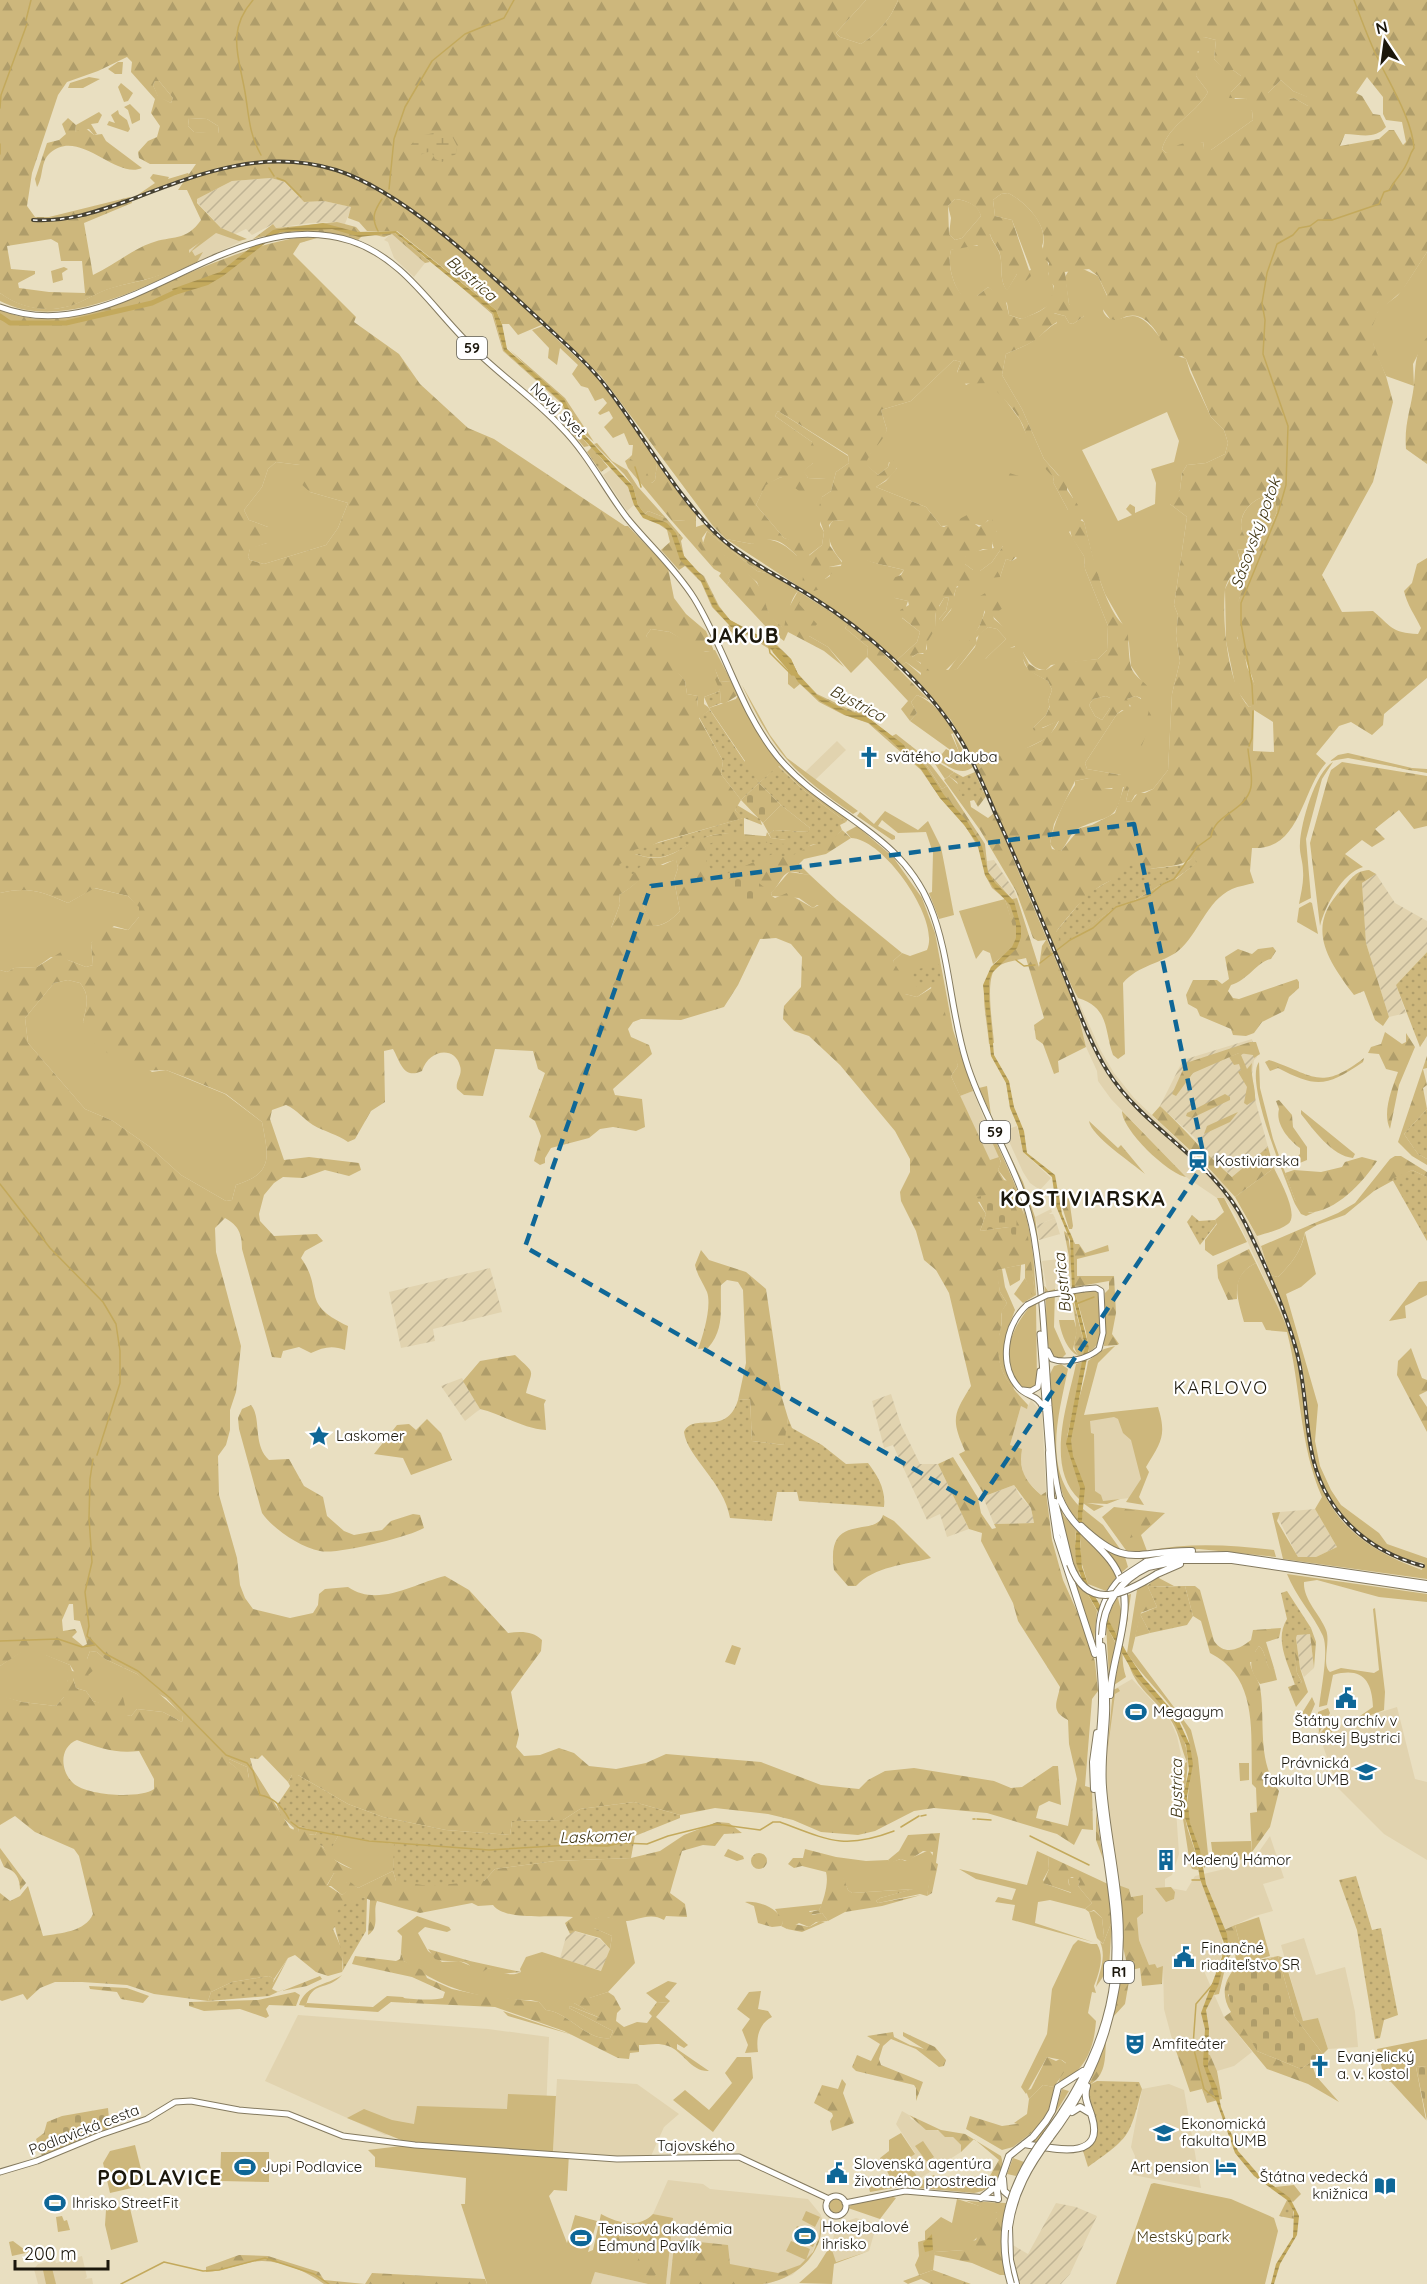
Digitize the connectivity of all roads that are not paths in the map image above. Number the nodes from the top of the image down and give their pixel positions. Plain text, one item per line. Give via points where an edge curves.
1 (0, 307) edge
2 (1038, 1267) junction
3 (1044, 1338) junction
4 (1042, 1357) junction
5 (1061, 1361) junction
6 (1040, 1372) junction
7 (1048, 1385) junction
8 (1020, 1388) junction
9 (1039, 1400) junction
10 (1048, 1434) junction
11 (1049, 1453) joint
12 (1050, 1481) junction
13 (1060, 1501) joint
14 (1084, 1531) junction
15 (1240, 1556) junction
16 (1216, 1560) junction
17 (1271, 1564) junction
18 (1147, 1565) junction
19 (1293, 1567) junction
20 (1427, 1584) edge
21 (1427, 1588) edge
22 (1096, 1654) junction
23 (1100, 1665) junction
24 (1106, 1713) junction
25 (1097, 1733) junction
26 (1098, 1757) junction
27 (1094, 1789) dead end
28 (1107, 1838) junction
29 (1114, 1894) junction
30 (1089, 2064) junction
31 (1090, 2074) junction
32 (1056, 2095) junction
33 (1068, 2104) junction
34 (1091, 2113) junction
35 (1066, 2117) junction
36 (1048, 2137) junction
37 (1024, 2144) junction
38 (566, 2156) joint
39 (0, 2172) edge
40 (1003, 2175) junction
41 (1003, 2187) junction
42 (981, 2198) junction
43 (1012, 2198) dead end
44 (998, 2199) junction
45 (828, 2201) junction
46 (844, 2201) junction
47 (1014, 2284) edge

1 - 2 main road, Nový Svet / 59 via 40,316 81,312 104,306 244,246 285,235 320,235 362,245 400,270 468,344 563,428 583,451 628,519 688,589 750,713 774,752 804,783 880,838 918,882 941,940 965,1056 1024,1199
2 - 3 main road, 59
2 - 4 main road, 59
3 - 5 main road via 1049,1356
3 - 7 main road, 59
4 - 6 main road
4 - 10 main road, 59
5 - 7 main road via 1051,1368
5 - 8 main road, bridge via 1097,1351 1103,1333 1102,1294 1098,1288 1047,1295 1027,1305 1013,1322 1007,1345 1009,1368
6 - 8 main road via 1038,1387 1031,1391
6 - 9 main road
7 - 13 main road, 59
8 - 9 main road
9 - 10 main road
10 - 11 main road, 59
11 - 12 highway
12 - 16 highway, bridge via 1070,1564 1084,1586 1103,1595 1125,1592 1175,1565
12 - 22 highway via 1062,1556
13 - 14 highway
14 - 15 highway via 1117,1553 1138,1556 1189,1551
14 - 24 highway via 1121,1579 1126,1608
15 - 17 highway, R1
15 - 18 highway, R1 via 1187,1555
16 - 17 highway, R1
16 - 18 highway, R1
17 - 19 highway, R1
18 - 23 highway, R1, bridge via 1125,1575 1111,1589 1101,1610 1097,1629
18 - 24 highway, R1, bridge via 1115,1593 1106,1612 1102,1635
19 - 20 highway, R1
19 - 21 highway, R1
22 - 23 highway
22 - 25 highway via 1100,1691
23 - 26 highway, R1
24 - 28 highway, R1 via 1102,1780
25 - 26 highway
25 - 27 highway
26 - 28 highway, R1 via 1098,1788
28 - 29 highway, R1
29 - 30 highway, R1 via 1113,1987
29 - 31 highway, R1 via 1119,1923 1118,1983
30 - 32 highway via 1058,2087
30 - 33 highway, R1
31 - 34 highway via 1085,2094
31 - 35 highway, R1
32 - 33 highway via 1062,2086 1068,2086
32 - 37 highway via 1046,2121
33 - 36 highway, R1
34 - 35 highway via 1080,2107
34 - 37 highway via 1093,2136 1082,2148 1065,2150
35 - 36 highway, R1
36 - 47 highway, R1, bridge via 1021,2171 1009,2204 1004,2247
37 - 40 highway via 1009,2156
38 - 39 main road, Podlavická cesta via 347,2136 293,2115 186,2101
38 - 45 main road, Tajovského via 739,2157
40 - 41 highway
40 - 42 highway via 993,2191
40 - 44 highway
41 - 43 highway
41 - 44 highway
42 - 44 main road
42 - 46 main road via 919,2191
45 - 46 main road via 837,2196
45 - 46 main road via 829,2212 837,2215 843,2211

